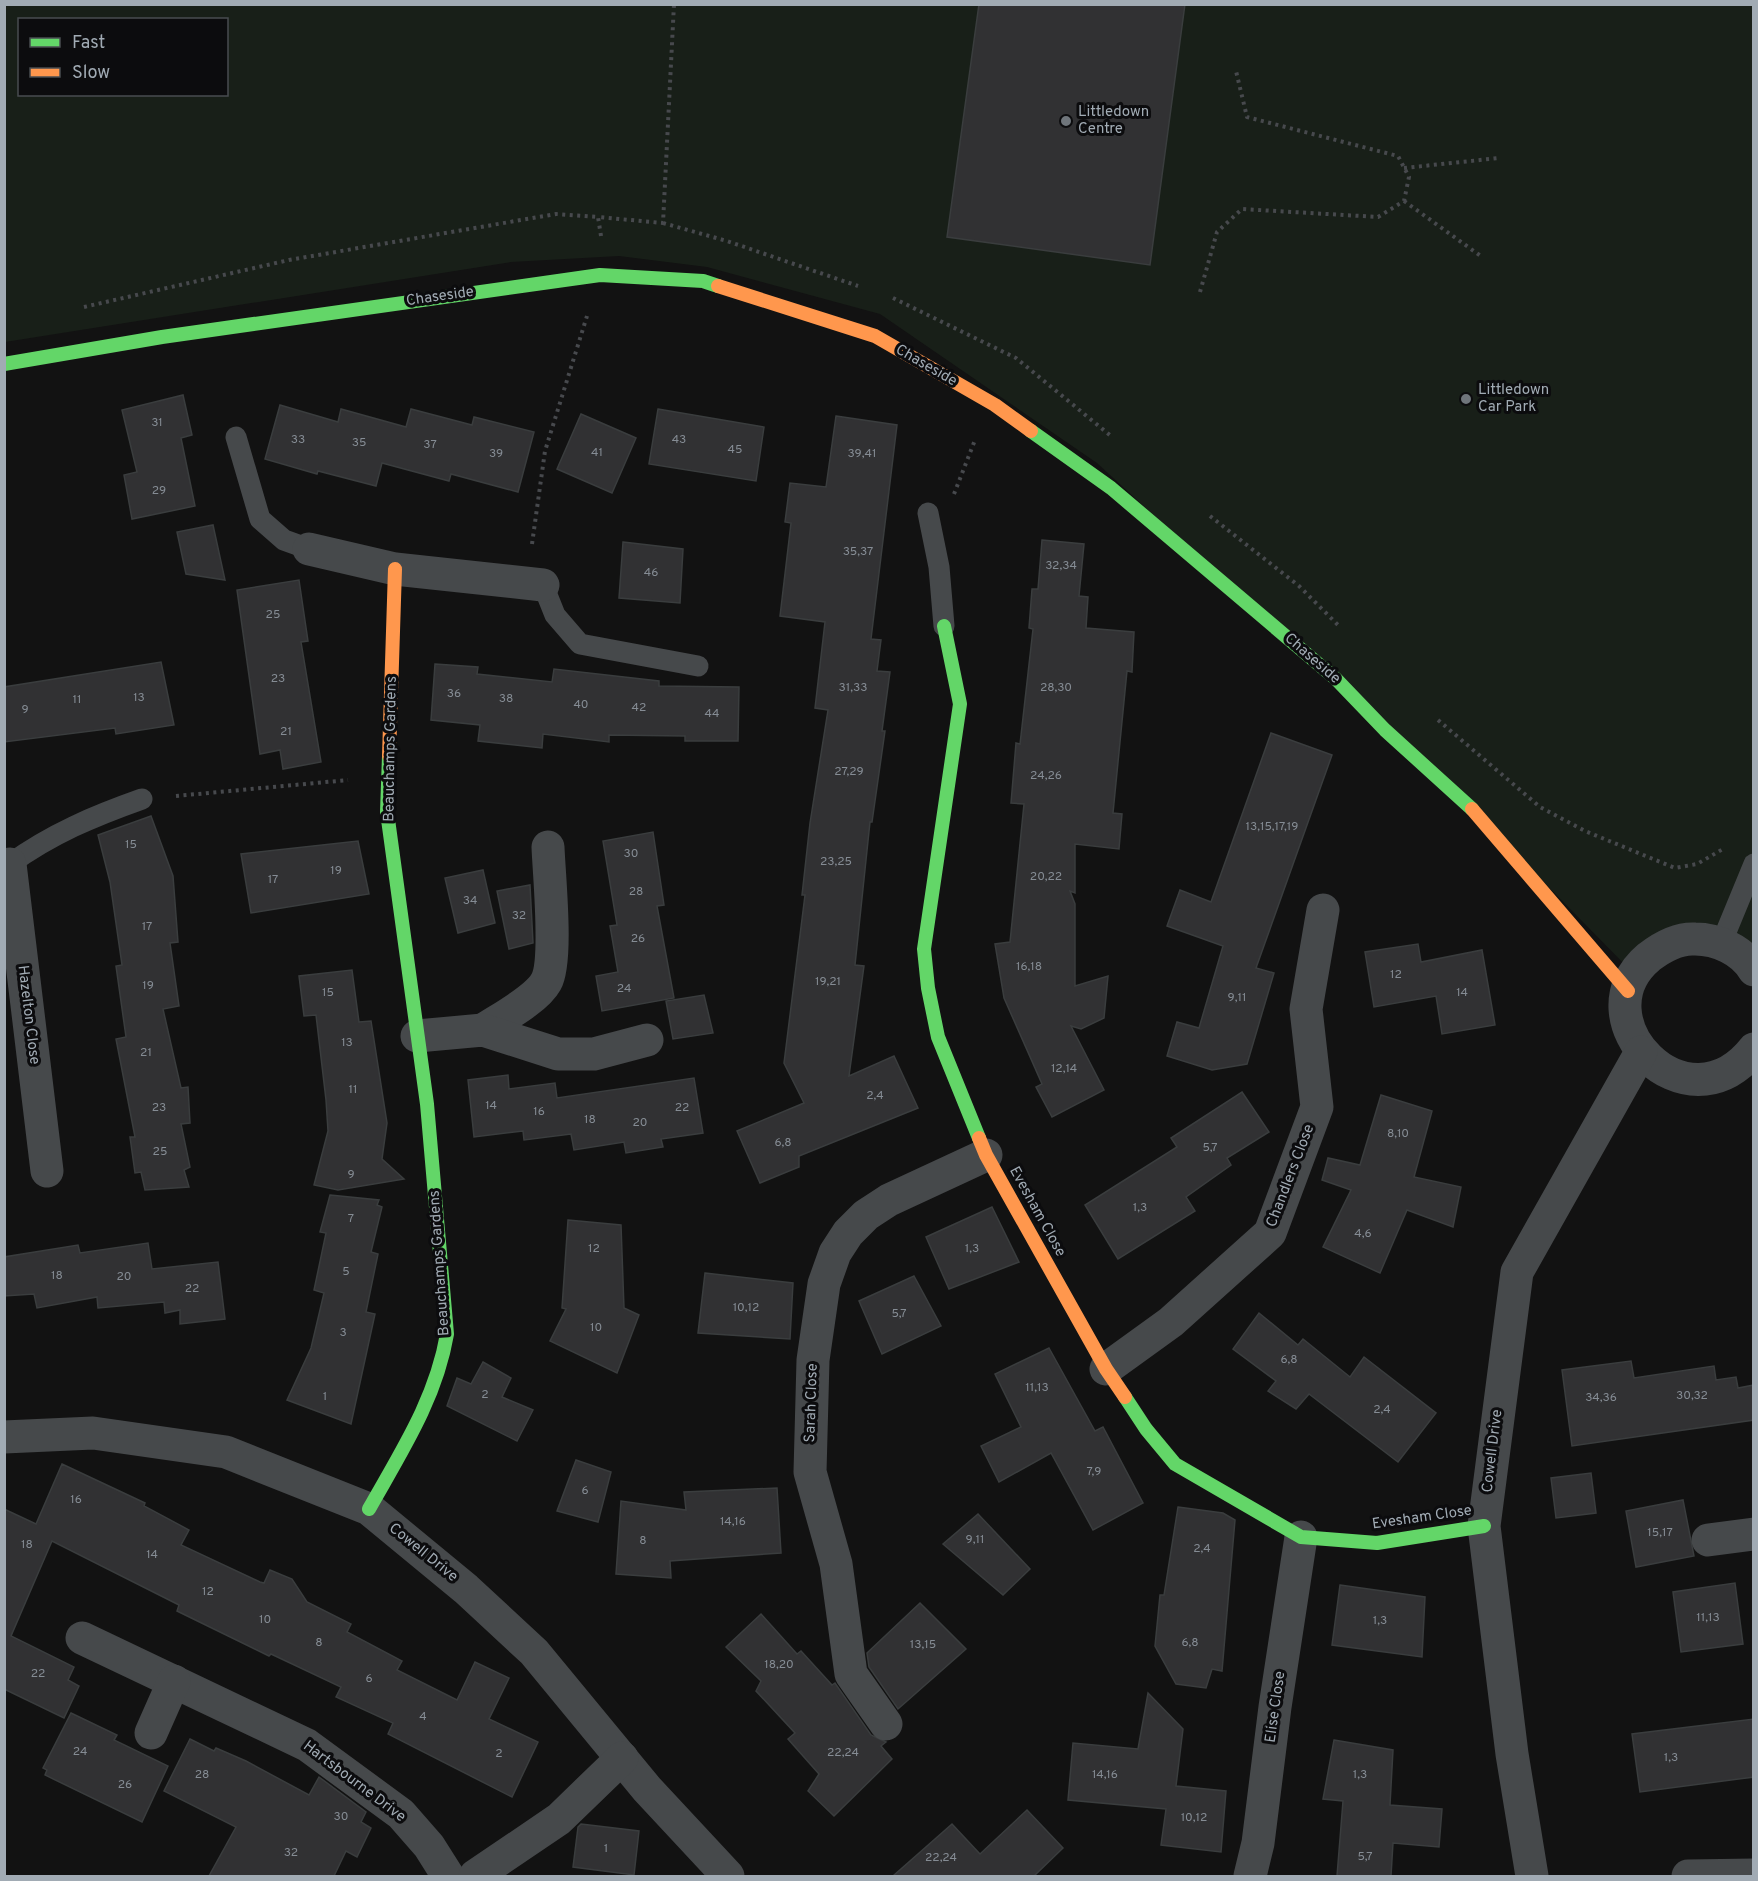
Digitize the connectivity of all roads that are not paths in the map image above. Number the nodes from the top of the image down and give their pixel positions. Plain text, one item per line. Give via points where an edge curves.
1 (4, 364) edge
2 (236, 437) dead end
3 (927, 513) dead end
4 (309, 549) joint
5 (395, 569) junction
6 (535, 584) joint
7 (944, 626) joint
8 (698, 666) dead end
9 (142, 799) road end
10 (548, 847) dead end
11 (1754, 864) edge
12 (7, 865) edge
13 (1323, 910) dead end
14 (1721, 944) junction
15 (1754, 970) edge
16 (1629, 991) junction
17 (483, 1030) junction
18 (417, 1036) junction
19 (647, 1040) dead end
20 (1646, 1056) junction
21 (1750, 1059) edge
22 (986, 1155) junction
23 (47, 1171) dead end
24 (1106, 1369) junction
25 (4, 1437) edge
26 (369, 1509) junction
27 (1484, 1526) junction
28 (1754, 1534) edge
29 (1301, 1537) junction
30 (1708, 1540) dead end
31 (82, 1638) dead end
32 (174, 1682) junction
33 (886, 1724) dead end
34 (151, 1733) dead end
35 (622, 1758) junction
36 (1754, 1875) edge
37 (448, 1876) edge
38 (475, 1876) edge
39 (728, 1876) edge
40 (1250, 1876) edge
41 (1532, 1876) edge
42 (1688, 1876) edge

1 - 16 street, Chaseside via 174,335 604,275 703,281 874,336 990,402 1111,488 1336,679 1384,730 1474,811
2 - 4 lane via 260,519 284,540
3 - 7 lane
4 - 5 street
5 - 6 street
5 - 18 street, Beauchamps Gardens via 387,812
6 - 8 lane via 580,644
7 - 22 street, Evesham Close via 960,704 924,949 938,1037
9 - 12 lane via 86,819
10 - 17 street via 552,951 547,981 522,1004
11 - 14 lane
12 - 23 street, Hazelton Close
13 - 24 street, Chandlers Close via 1306,1008 1317,1107 1270,1233 1171,1322
14 - 15 street via 1738,953
14 - 16 street via 1692,939 1658,950 1640,968
16 - 20 street via 1626,1013 1631,1035
17 - 18 street
17 - 19 street via 558,1054 594,1054
18 - 26 street, Beauchamps Gardens via 442,1267 445,1355 431,1400
20 - 21 street via 1659,1068 1679,1077 1701,1078 1723,1074
20 - 27 street, Cowell Drive via 1623,1088 1516,1272
22 - 24 street, Evesham Close
22 - 33 street, Sarah Close via 889,1200 866,1215 835,1253 824,1284 813,1360 810,1472 836,1563 851,1674
24 - 29 street, Evesham Close via 1175,1464
25 - 26 street, Cowell Drive via 93,1432 226,1452
26 - 35 street, Cowell Drive via 466,1589 534,1652
27 - 29 street, Evesham Close via 1377,1543
27 - 41 street, Cowell Drive via 1512,1754
28 - 30 street
29 - 40 street, Elise Close via 1258,1843
31 - 32 street, Hartsbourne Drive
32 - 34 street
32 - 37 street, Hartsbourne Drive via 308,1745 401,1814
35 - 38 street via 559,1819
35 - 39 street, Cowell Drive
36 - 42 street

